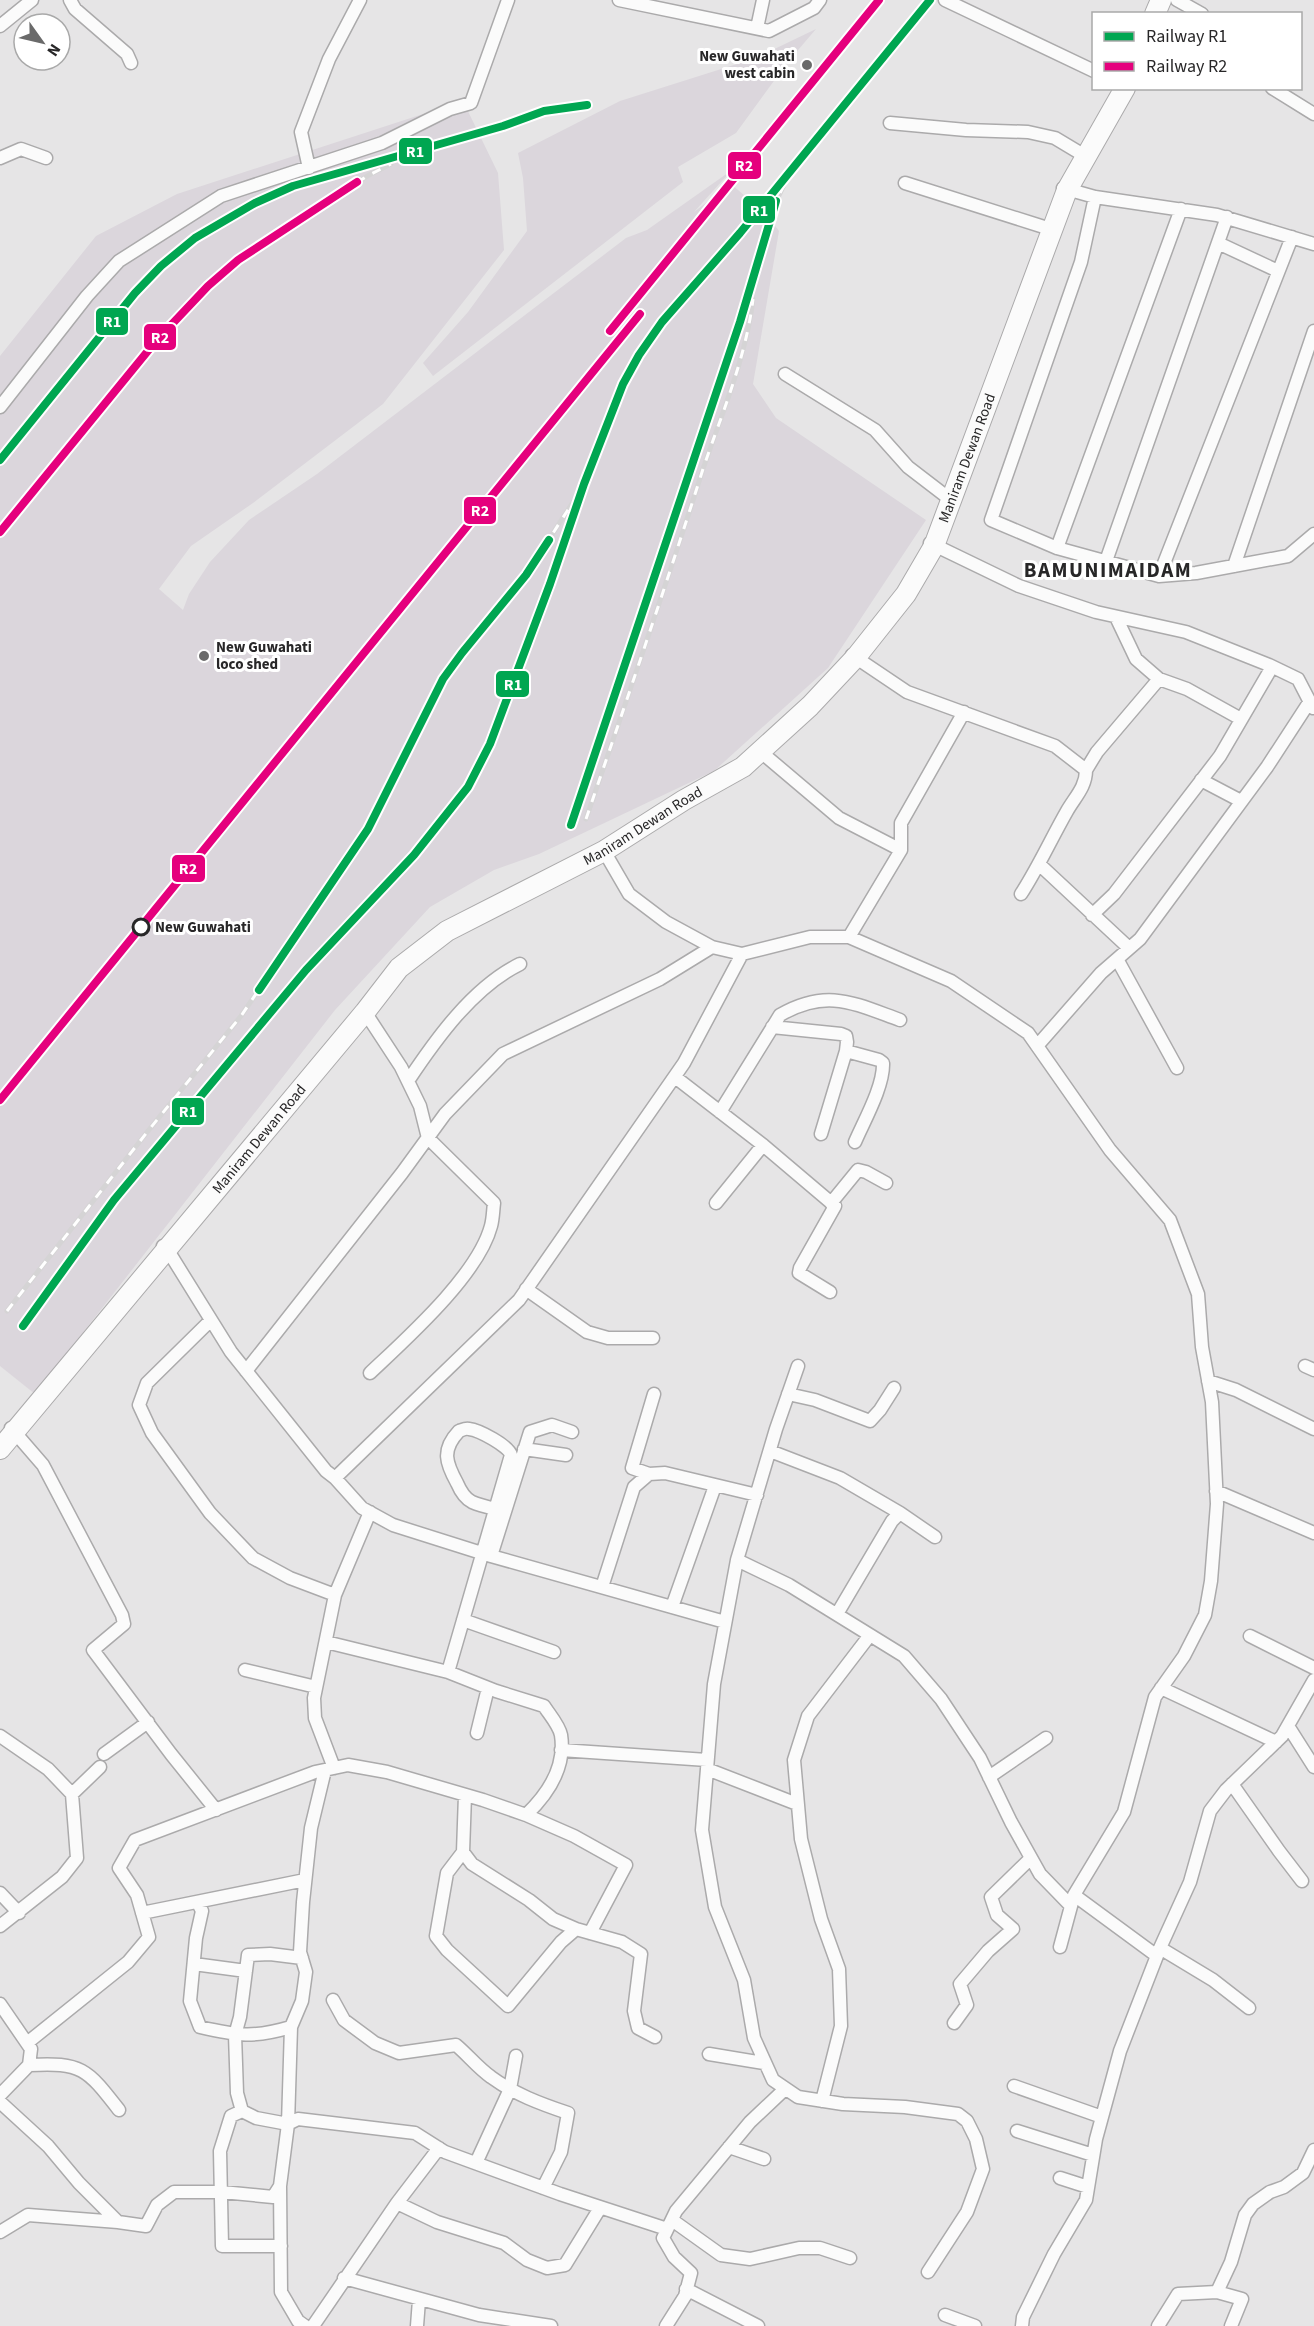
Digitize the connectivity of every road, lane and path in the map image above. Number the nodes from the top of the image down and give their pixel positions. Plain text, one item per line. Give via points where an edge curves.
1 (33, 0) edge
2 (70, 0) edge
3 (360, 0) edge
4 (508, 0) edge
5 (619, 0) edge
6 (763, 0) edge
7 (820, 0) edge
8 (945, 0) edge
9 (1178, 0) edge
10 (654, 3) edge
11 (1199, 12) edge
12 (1, 23) edge
13 (757, 28) junction
14 (131, 63) dead end
15 (1092, 70) edge
16 (1113, 90) edge
17 (1124, 90) edge
18 (1275, 90) edge
19 (1314, 114) edge
20 (890, 123) dead end
21 (1082, 154) junction
22 (0, 158) edge
23 (46, 158) dead end
24 (309, 168) junction
25 (906, 183) dead end
26 (1063, 188) junction
27 (1095, 197) junction
28 (1181, 209) junction
29 (1227, 217) junction
30 (1044, 227) junction
31 (1292, 237) junction
32 (1218, 243) junction
33 (1314, 244) edge
34 (1278, 271) junction
35 (1314, 331) edge
36 (785, 374) dead end
37 (1, 402) edge
38 (947, 497) junction
39 (1314, 534) edge
40 (930, 543) junction
41 (1057, 548) junction
42 (1106, 561) junction
43 (1234, 566) junction
44 (1159, 576) junction
45 (1116, 617) junction
46 (852, 655) junction
47 (1269, 672) dead end
48 (1159, 679) junction
49 (1312, 705) edge
50 (964, 712) junction
51 (1241, 719) junction
52 (761, 752) junction
53 (1086, 770) junction
54 (1201, 780) junction
55 (1241, 801) junction
56 (900, 850) junction
57 (604, 851) junction
58 (1040, 865) junction
59 (1021, 894) dead end
60 (1092, 915) junction
61 (849, 937) junction
62 (712, 947) junction
63 (1129, 948) junction
64 (742, 954) junction
65 (1117, 959) junction
66 (520, 964) dead end
67 (365, 1012) junction
68 (900, 1020) dead end
69 (772, 1027) junction
70 (1037, 1046) junction
71 (846, 1051) junction
72 (1177, 1068) dead end
73 (675, 1077) junction
74 (408, 1081) junction
75 (720, 1112) junction
76 (821, 1134) dead end
77 (428, 1138) junction
78 (855, 1142) dead end
79 (763, 1145) junction
80 (886, 1183) dead end
81 (716, 1203) dead end
82 (831, 1203) junction
83 (163, 1246) junction
84 (526, 1289) junction
85 (830, 1292) dead end
86 (211, 1320) junction
87 (653, 1338) dead end
88 (798, 1366) dead end
89 (246, 1371) junction
90 (370, 1373) dead end
91 (1208, 1381) junction
92 (894, 1388) dead end
93 (654, 1394) dead end
94 (788, 1394) junction
95 (1314, 1429) edge
96 (8, 1431) edge
97 (572, 1432) dead end
98 (0, 1449) edge
99 (524, 1449) junction
100 (770, 1451) junction
101 (566, 1455) dead end
102 (649, 1474) junction
103 (335, 1478) junction
104 (715, 1486) junction
105 (1216, 1491) junction
106 (757, 1495) junction
107 (495, 1509) junction
108 (370, 1512) junction
109 (900, 1513) junction
110 (1314, 1533) edge
111 (935, 1537) dead end
112 (487, 1554) junction
113 (737, 1560) junction
114 (602, 1587) junction
115 (335, 1595) junction
116 (672, 1607) junction
117 (837, 1614) junction
118 (463, 1620) junction
119 (725, 1622) junction
120 (870, 1635) junction
121 (1250, 1636) dead end
122 (326, 1642) junction
123 (554, 1652) dead end
124 (1314, 1668) edge
125 (245, 1670) dead end
126 (448, 1672) junction
127 (1314, 1680) edge
128 (316, 1687) junction
129 (488, 1688) junction
130 (1161, 1688) junction
131 (148, 1722) junction
132 (1288, 1726) junction
133 (477, 1733) dead end
134 (0, 1736) edge
135 (1046, 1738) dead end
136 (1276, 1742) junction
137 (561, 1750) junction
138 (104, 1754) dead end
139 (707, 1765) junction
140 (100, 1767) dead end
141 (1314, 1767) edge
142 (330, 1769) junction
143 (989, 1777) junction
144 (1232, 1784) junction
145 (72, 1794) junction
146 (465, 1795) junction
147 (797, 1804) junction
148 (216, 1809) junction
149 (526, 1815) junction
150 (463, 1852) junction
151 (1031, 1858) junction
152 (305, 1880) junction
153 (1302, 1881) dead end
154 (0, 1893) edge
155 (1073, 1901) junction
156 (198, 1903) junction
157 (19, 1913) junction
158 (142, 1913) junction
159 (0, 1926) edge
160 (576, 1929) junction
161 (590, 1933) junction
162 (1060, 1947) dead end
163 (1159, 1952) junction
164 (302, 1958) junction
165 (194, 1964) junction
166 (246, 1971) junction
167 (333, 2000) dead end
168 (0, 2004) edge
169 (1250, 2008) dead end
170 (954, 2023) dead end
171 (291, 2027) junction
172 (235, 2035) junction
173 (655, 2037) dead end
174 (27, 2043) junction
175 (709, 2054) dead end
176 (516, 2056) dead end
177 (764, 2063) junction
178 (29, 2065) junction
179 (1014, 2086) dead end
180 (510, 2089) junction
181 (786, 2089) junction
182 (0, 2095) edge
183 (822, 2101) junction
184 (0, 2102) edge
185 (119, 2110) dead end
186 (242, 2111) junction
187 (1102, 2117) junction
188 (288, 2124) junction
189 (1017, 2131) dead end
190 (729, 2147) junction
191 (439, 2148) junction
192 (1314, 2150) edge
193 (1094, 2155) junction
194 (764, 2160) dead end
195 (476, 2163) junction
196 (1060, 2178) dead end
197 (280, 2186) junction
198 (1088, 2187) junction
199 (543, 2188) junction
200 (222, 2192) junction
201 (397, 2203) junction
202 (600, 2208) junction
203 (118, 2222) junction
204 (670, 2225) junction
205 (0, 2232) edge
206 (281, 2246) junction
207 (850, 2258) dead end
208 (928, 2272) dead end
209 (344, 2278) junction
210 (686, 2289) junction
211 (1217, 2292) junction
212 (419, 2300) junction
213 (945, 2315) dead end
214 (305, 2326) edge
215 (313, 2326) edge
216 (417, 2326) edge
217 (551, 2326) edge
218 (666, 2326) edge
219 (758, 2326) edge
220 (975, 2326) edge
221 (1022, 2326) edge
222 (1158, 2326) edge
223 (1231, 2326) edge

1 - 12 street
2 - 14 street via 75,9 127,54
3 - 24 street via 328,60 301,132
4 - 24 street via 471,103 450,109 382,143
5 - 10 street
6 - 13 street
7 - 13 street via 814,8 769,31
8 - 15 street
9 - 11 street
10 - 13 street
16 - 21 main road, Maniram Dewan Road
17 - 21 main road, Maniram Dewan Road
18 - 19 street
20 - 21 street via 1028,132 1055,138
21 - 26 main road, Maniram Dewan Road
22 - 23 street via 21,148
24 - 37 street via 221,196 119,261
25 - 30 street
26 - 27 street
26 - 30 main road, Maniram Dewan Road
26 - 38 main road, Maniram Dewan Road
27 - 28 street
27 - 41 street via 1082,261 991,520
28 - 29 street
28 - 41 street
29 - 31 street
29 - 32 street
30 - 38 main road, Maniram Dewan Road
31 - 33 street
31 - 34 street
32 - 34 street
32 - 42 street
34 - 44 street
35 - 43 street
36 - 38 street via 875,430 908,467
38 - 40 main road, Maniram Dewan Road
39 - 43 street via 1288,556
40 - 45 street via 1018,586
40 - 46 main road, Maniram Dewan Road via 906,594
41 - 42 street
42 - 44 street
43 - 44 street
45 - 48 street via 1136,659
45 - 49 street via 1186,632 1269,665 1298,679
46 - 50 street via 908,692
46 - 52 main road, Maniram Dewan Road via 810,706
46 - 83 main road, Maniram Dewan Road via 735,763 595,843 498,890 439,926 391,964
47 - 51 street
48 - 51 street via 1187,689
48 - 53 street via 1096,752
49 - 55 street
50 - 53 street via 1055,746
50 - 56 street via 901,824
51 - 54 street
52 - 56 street via 839,818
52 - 57 main road, Maniram Dewan Road via 743,767
53 - 58 street via 1086,782
54 - 55 street
54 - 60 street via 1114,894
55 - 63 street via 1140,939
56 - 61 street
57 - 62 street via 629,894 666,922
57 - 67 main road, Maniram Dewan Road via 447,931 399,968
58 - 59 street
58 - 60 street
60 - 63 street
61 - 64 street via 810,937
61 - 70 street via 951,981 1028,1033
62 - 64 street
62 - 77 street via 660,979 503,1054 445,1114
63 - 65 street
64 - 73 street
65 - 70 street
65 - 72 street
66 - 74 street via 471,1000 429,1049
67 - 74 street
67 - 83 main road, Maniram Dewan Road
68 - 69 street via 853,1003 826,999 796,1006 780,1015
69 - 71 street via 841,1034 848,1042
69 - 75 street
70 - 91 street via 1110,1150 1170,1220 1198,1294
71 - 76 street
71 - 78 street via 883,1064 873,1101
73 - 75 street
73 - 84 street
74 - 77 street via 420,1106
75 - 79 street
77 - 89 street
77 - 90 street via 494,1203 491,1227 473,1264 424,1321
79 - 81 street
79 - 82 street
80 - 82 street via 858,1170
82 - 85 street via 834,1206 799,1273
83 - 86 street
83 - 96 main road, Maniram Dewan Road
84 - 87 street via 587,1332 608,1338
84 - 103 street
86 - 89 street
86 - 115 street via 147,1383 139,1405 152,1433 210,1513 253,1558 290,1578
88 - 94 street
89 - 103 street
91 - 95 street via 1236,1390
91 - 105 street
92 - 94 street via 870,1421
93 - 102 street via 632,1468
94 - 100 street
96 - 98 main road, Maniram Dewan Road
96 - 131 street via 43,1465 122,1615 124,1624 93,1650
97 - 99 street via 552,1425 530,1432
99 - 101 street
99 - 112 street
100 - 106 street
100 - 109 street via 840,1478
102 - 104 street via 665,1473
102 - 114 street via 634,1487
103 - 108 street
104 - 106 street
104 - 116 street
105 - 110 street
105 - 130 street via 1205,1615 1184,1656
106 - 113 street
107 - 107 street via 512,1455 510,1449 469,1429 459,1431 449,1445 445,1460 448,1470 470,1501
107 - 112 street
108 - 112 street via 393,1525
108 - 115 street
109 - 111 street
109 - 117 street
112 - 114 street
112 - 118 street
113 - 117 street
113 - 119 street
114 - 116 street
115 - 122 street
116 - 119 street
117 - 120 street
118 - 123 street
118 - 126 street
119 - 139 street via 714,1684
120 - 143 street via 904,1656 941,1699
120 - 147 street via 808,1716 794,1760
121 - 124 street
122 - 126 street
122 - 128 street
125 - 128 street
126 - 129 street
127 - 132 street
128 - 142 street via 315,1718
129 - 133 street
129 - 137 street via 544,1706 561,1733
130 - 136 street
130 - 155 street via 1155,1697 1124,1812
131 - 138 street
131 - 148 street
132 - 136 street
132 - 141 street
134 - 145 street via 48,1769
135 - 143 street
136 - 144 street
137 - 139 street
137 - 149 street via 561,1763 542,1801
139 - 147 street
139 - 177 street via 702,1830 715,1907 744,1980 754,2038
140 - 145 street
142 - 146 street via 348,1765 387,1772
142 - 148 street
142 - 152 street via 311,1828
143 - 151 street
144 - 153 street
144 - 163 street via 1210,1811 1190,1882
145 - 157 street via 77,1858 62,1877
146 - 149 street
146 - 150 street
147 - 183 street via 801,1839 821,1919 839,1969 841,2026
148 - 158 street via 135,1840 119,1868 137,1895
149 - 161 street via 626,1865
150 - 160 street via 472,1864 553,1919
150 - 160 street via 447,1873 436,1936 508,2006
151 - 155 street via 1040,1874
151 - 170 street via 991,1897 997,1915 1013,1929 960,1984 967,2005
152 - 156 street
152 - 164 street
154 - 157 street
155 - 162 street
155 - 163 street
156 - 158 street
156 - 165 street via 202,1911
157 - 159 street
158 - 174 street via 149,1937 128,1962
160 - 161 street
161 - 173 street via 622,1942 641,1954 634,2011 638,2028
163 - 169 street via 1213,1980
163 - 187 street via 1120,2051
164 - 166 street via 248,1955
164 - 171 street via 306,1972 302,2001
165 - 166 street
165 - 172 street via 190,2001 200,2027
166 - 172 street
167 - 180 street via 344,2020 375,2043 399,2054 456,2045 489,2076
168 - 174 street
171 - 172 street via 264,2035
171 - 188 street
172 - 186 street via 237,2093
174 - 178 street via 32,2049
175 - 177 street
176 - 180 street
177 - 181 street via 773,2080
178 - 182 street
178 - 185 street via 61,2063 86,2072
179 - 187 street
180 - 195 street
180 - 199 street via 568,2113 561,2152
181 - 183 street via 798,2097
181 - 190 street
183 - 208 street via 958,2114 967,2121 983,2169 967,2212
184 - 203 street via 48,2146
186 - 188 street
186 - 200 street via 231,2116 220,2151
187 - 193 street
188 - 191 street via 298,2119 415,2133
188 - 197 street
189 - 193 street
190 - 194 street
190 - 204 street via 676,2211
191 - 195 street
191 - 201 street
192 - 211 street via 1303,2173 1269,2192 1245,2215
193 - 198 street
195 - 199 street
196 - 198 street
197 - 200 street via 273,2197
197 - 206 street
198 - 221 street via 1086,2200 1049,2264
199 - 202 street
200 - 203 street via 174,2192 157,2205 146,2226
200 - 206 street via 222,2246
201 - 202 street via 437,2222 504,2243 527,2260 547,2268 565,2265
201 - 209 street
202 - 204 street
203 - 205 street via 28,2214
204 - 207 street via 721,2254 750,2259 799,2248 820,2248
204 - 210 street via 663,2238 674,2257 691,2273
206 - 214 street via 281,2292
209 - 212 street
209 - 215 street
210 - 218 street
210 - 219 street
211 - 222 street via 1178,2294
211 - 223 street via 1242,2299
212 - 216 street
212 - 217 street via 479,2315
213 - 220 street

